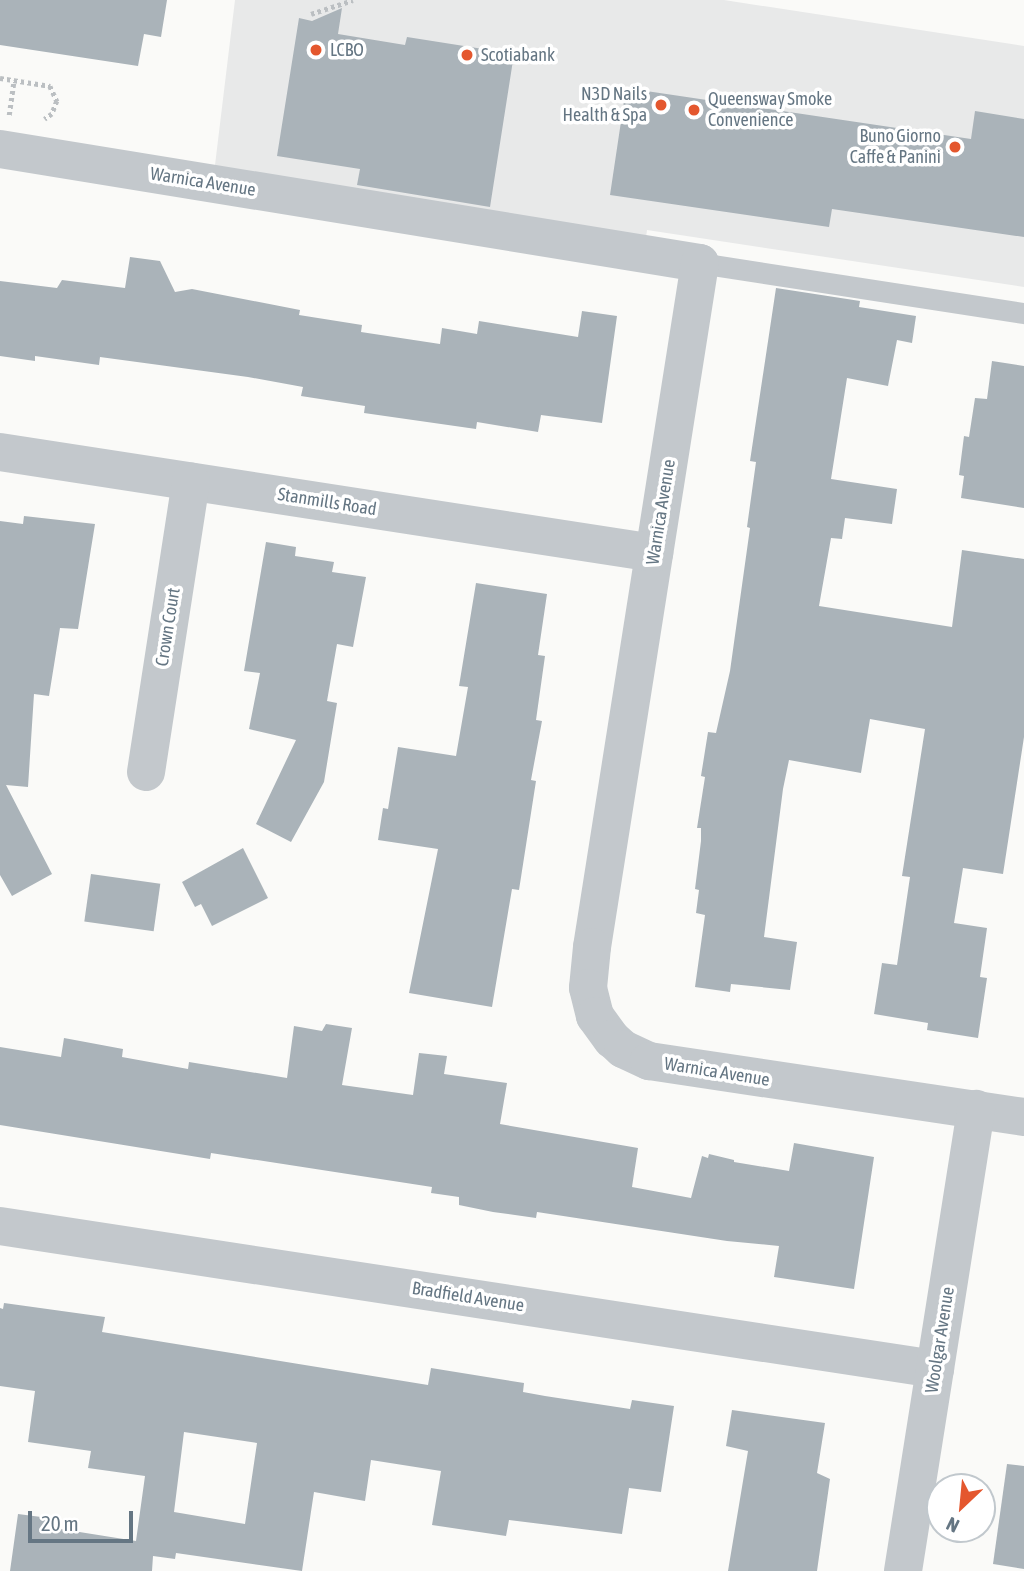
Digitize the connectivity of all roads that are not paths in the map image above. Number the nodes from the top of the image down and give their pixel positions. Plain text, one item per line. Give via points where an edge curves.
1 (9, 127) edge
2 (700, 263) junction
3 (1024, 313) edge
4 (0, 452) edge
5 (191, 481) junction
6 (654, 552) junction
7 (146, 772) dead end
8 (976, 1109) junction
9 (1024, 1117) edge
10 (0, 1226) edge
11 (935, 1369) junction
12 (903, 1571) edge

1 - 2 street, Warnica Avenue
2 - 3 lane
2 - 6 street, Warnica Avenue
4 - 5 street, Stanmills Road
5 - 6 street, Stanmills Road
5 - 7 street, Crown Court
6 - 8 street, Warnica Avenue via 588,974 590,1002 599,1022 623,1049 649,1061
8 - 9 street, Warnica Avenue
8 - 11 street, Woolgar Avenue
10 - 11 street, Bradfield Avenue
11 - 12 street, Woolgar Avenue

